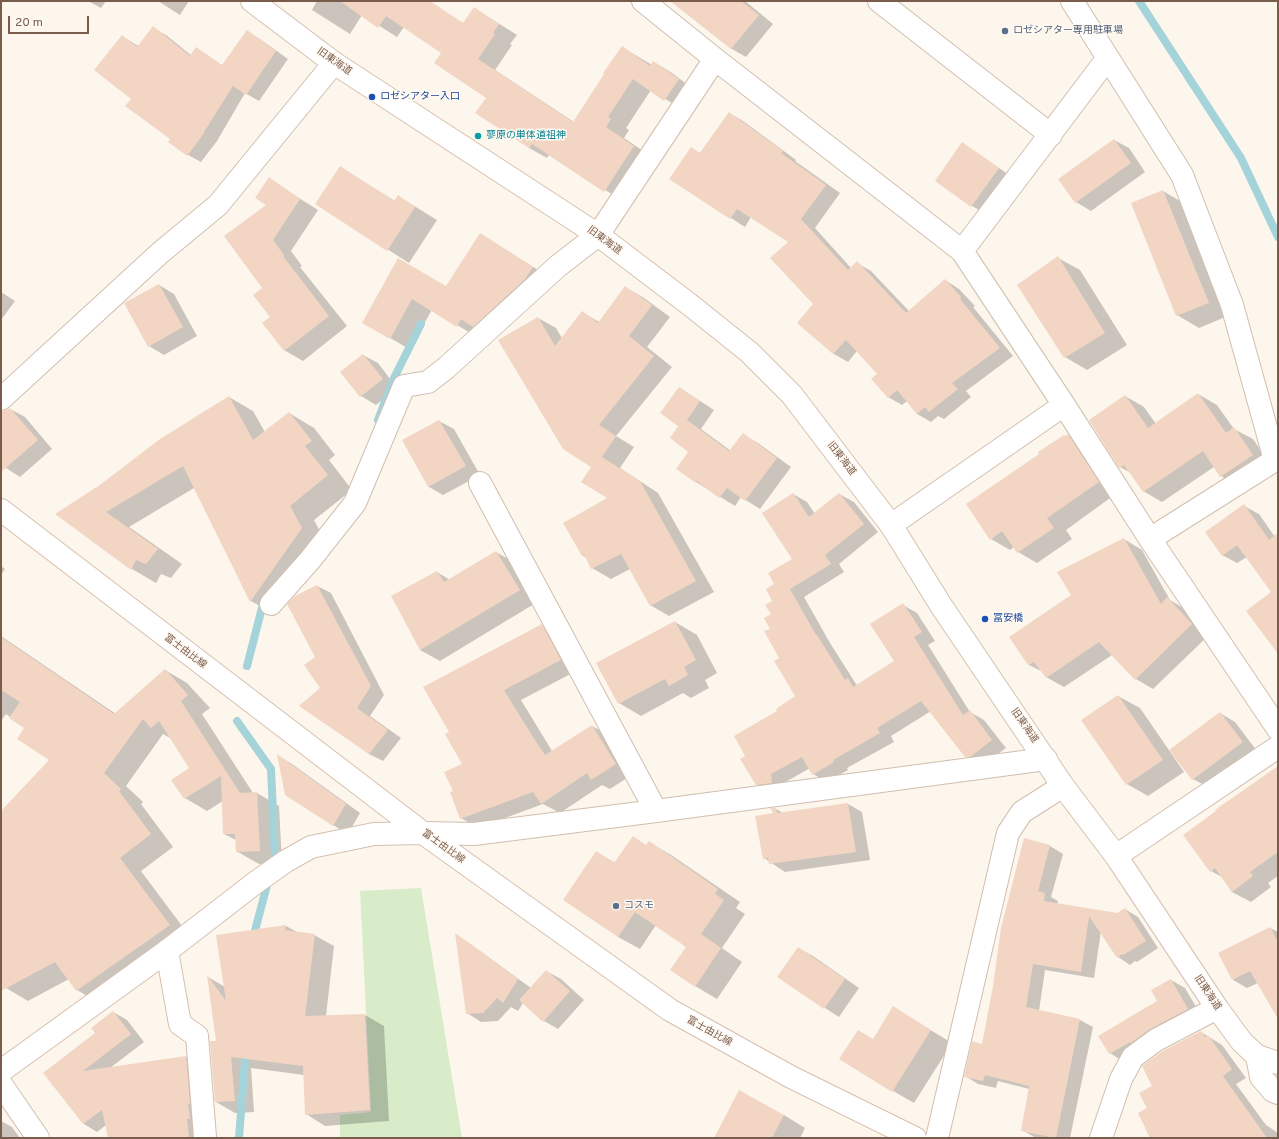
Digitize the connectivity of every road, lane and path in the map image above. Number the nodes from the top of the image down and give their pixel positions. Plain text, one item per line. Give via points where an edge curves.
1 (252, 1) edge
2 (643, 1) edge
3 (879, 1) edge
4 (1072, 1) edge
5 (715, 59) junction
6 (1107, 59) junction
7 (334, 63) junction
8 (1051, 135) junction
9 (598, 236) junction
10 (962, 251) junction
11 (1, 399) edge
12 (1064, 404) junction
13 (480, 483) dead end
14 (1, 510) edge
15 (891, 525) junction
16 (1150, 539) junction
17 (271, 604) dead end
18 (1278, 729) edge
19 (1278, 747) edge
20 (1046, 759) junction
21 (1064, 786) junction
22 (656, 811) junction
23 (423, 833) junction
24 (1116, 856) junction
25 (168, 951) junction
26 (1217, 1008) junction
27 (1258, 1056) junction
28 (1278, 1063) edge
29 (1, 1070) edge
30 (1, 1084) edge
31 (1278, 1093) edge
32 (205, 1137) dead end
33 (38, 1138) edge
34 (915, 1138) edge
35 (937, 1138) edge
36 (1101, 1138) edge

1 - 7 street, 旧東海道
2 - 5 street
3 - 8 street
4 - 6 street
5 - 9 street
5 - 10 street
6 - 8 street
6 - 16 street via 1182,175 1232,305 1275,460
7 - 9 street, 旧東海道
7 - 11 street via 218,205 160,253
8 - 10 street
9 - 15 street, 旧東海道 via 749,352 792,396
9 - 17 street via 558,266 428,382 404,386 355,503
10 - 12 street
12 - 15 street
12 - 16 street
13 - 22 street
14 - 23 street, 富士由比線
15 - 20 street, 旧東海道 via 942,608
16 - 18 street
19 - 24 street
20 - 21 street, 旧東海道
20 - 22 street
21 - 24 street, 旧東海道
21 - 35 street via 1022,812 1008,833
22 - 23 street via 474,834
23 - 25 street via 374,834 311,847 255,883
23 - 34 street, 富士由比線 via 670,1010 791,1077
24 - 26 street, 旧東海道
25 - 29 street
25 - 32 street via 180,1024 197,1036
26 - 27 street, 旧東海道 via 1242,1042
26 - 36 street via 1156,1040 1132,1057 1121,1079
27 - 28 street, 旧東海道
27 - 31 street via 1261,1077
30 - 33 street

